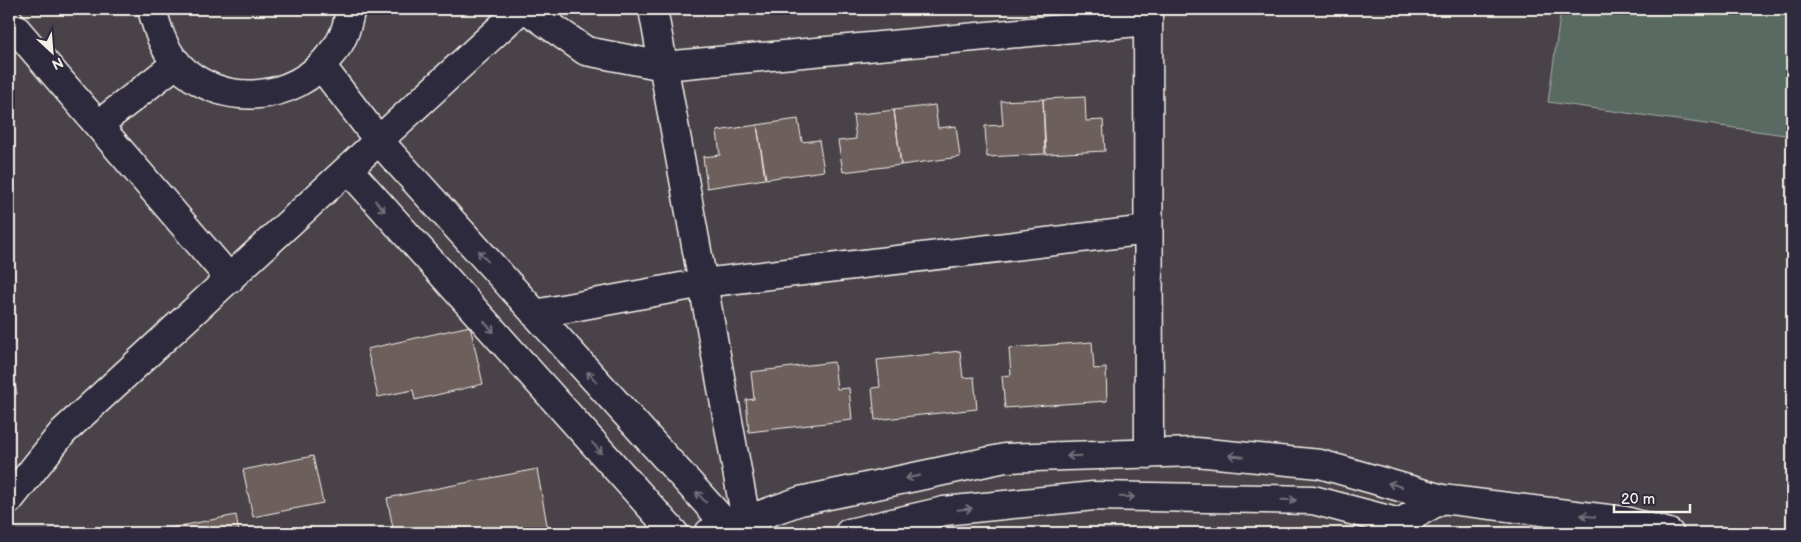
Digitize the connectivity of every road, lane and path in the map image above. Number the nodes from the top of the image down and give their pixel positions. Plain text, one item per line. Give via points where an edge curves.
1 (152, 9) edge
2 (351, 9) edge
3 (521, 9) edge
4 (526, 9) edge
5 (653, 9) edge
6 (1148, 15) edge
7 (9, 21) edge
8 (177, 64) junction
9 (664, 66) junction
10 (322, 67) junction
11 (98, 125) junction
12 (378, 141) junction
13 (348, 169) junction
14 (1148, 230) junction
15 (230, 279) junction
16 (703, 283) junction
17 (535, 314) junction
18 (1149, 454) junction
19 (1442, 498) junction
20 (9, 500) edge
21 (729, 528) edge
22 (1390, 528) edge
23 (674, 533) edge
24 (849, 533) edge
25 (1669, 533) edge

1 - 8 street via 160,37
2 - 10 street via 342,39
3 - 12 street
4 - 9 street via 586,50
5 - 9 street
6 - 9 street
6 - 14 street
7 - 11 street
8 - 10 street via 202,83 233,93 264,94 295,85
8 - 11 street
9 - 16 street
10 - 12 street
11 - 15 street
12 - 13 street
17 -> 12 street
13 - 15 street
13 -> 23 street
14 - 16 street
14 - 18 street
15 - 20 street via 63,432
16 - 17 street
16 - 21 street
21 -> 17 street
19 -> 18 street via 1320,464 1196,452
18 -> 21 street via 1006,458 800,501
19 - 22 street
25 -> 19 street via 1625,521
24 -> 22 street via 944,512 1094,496 1313,500

